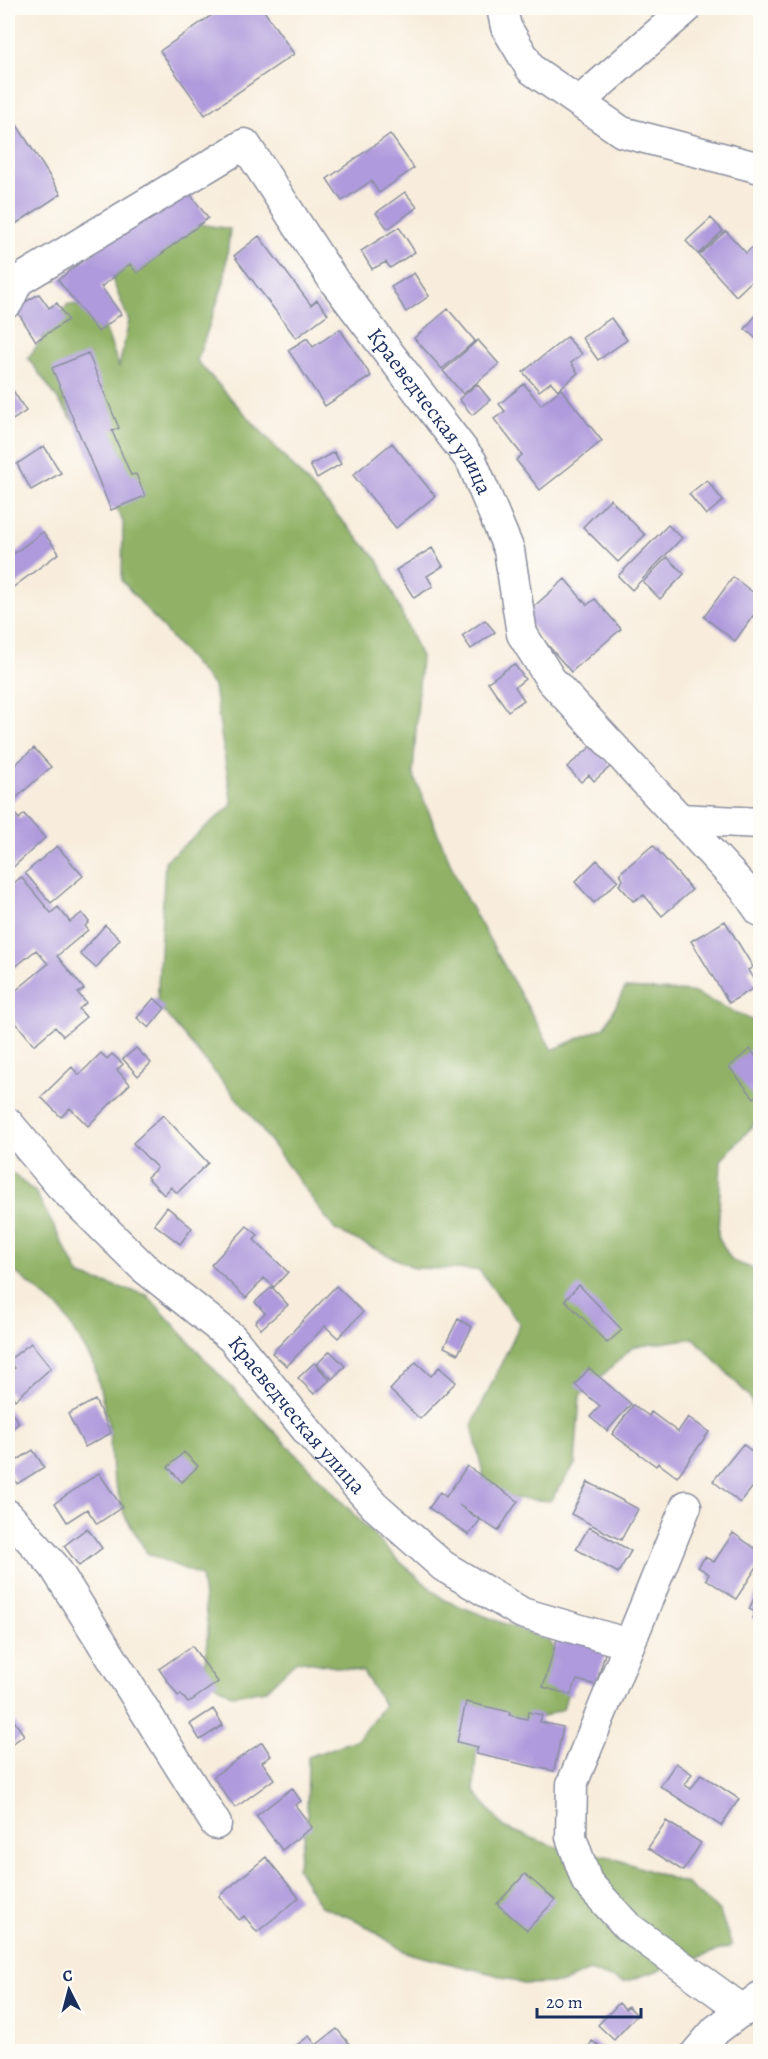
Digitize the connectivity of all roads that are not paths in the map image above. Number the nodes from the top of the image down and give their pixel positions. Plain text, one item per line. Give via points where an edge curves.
1 (502, 8) edge
2 (687, 8) edge
3 (579, 102) junction
4 (760, 168) edge
5 (8, 302) edge
6 (679, 819) junction
7 (760, 823) edge
8 (760, 911) edge
9 (8, 1123) edge
10 (686, 1506) dead end
11 (8, 1515) edge
12 (629, 1644) junction
13 (216, 1824) dead end
14 (752, 2004) edge
15 (697, 2052) edge

1 - 3 street via 506,27 531,69
2 - 3 street
3 - 4 street via 622,132
5 - 6 street, Краеведческая улица via 18,281 244,144 334,281 472,462 509,550 522,634 551,680
6 - 7 street
6 - 8 street, Краеведческая улица via 743,887
9 - 12 street, Краеведческая улица via 60,1185 143,1267 232,1338 374,1505 443,1566 522,1613
10 - 12 street
11 - 13 street via 54,1566
12 - 14 street via 572,1785 571,1837 587,1882 628,1927
14 - 15 street via 716,2030

